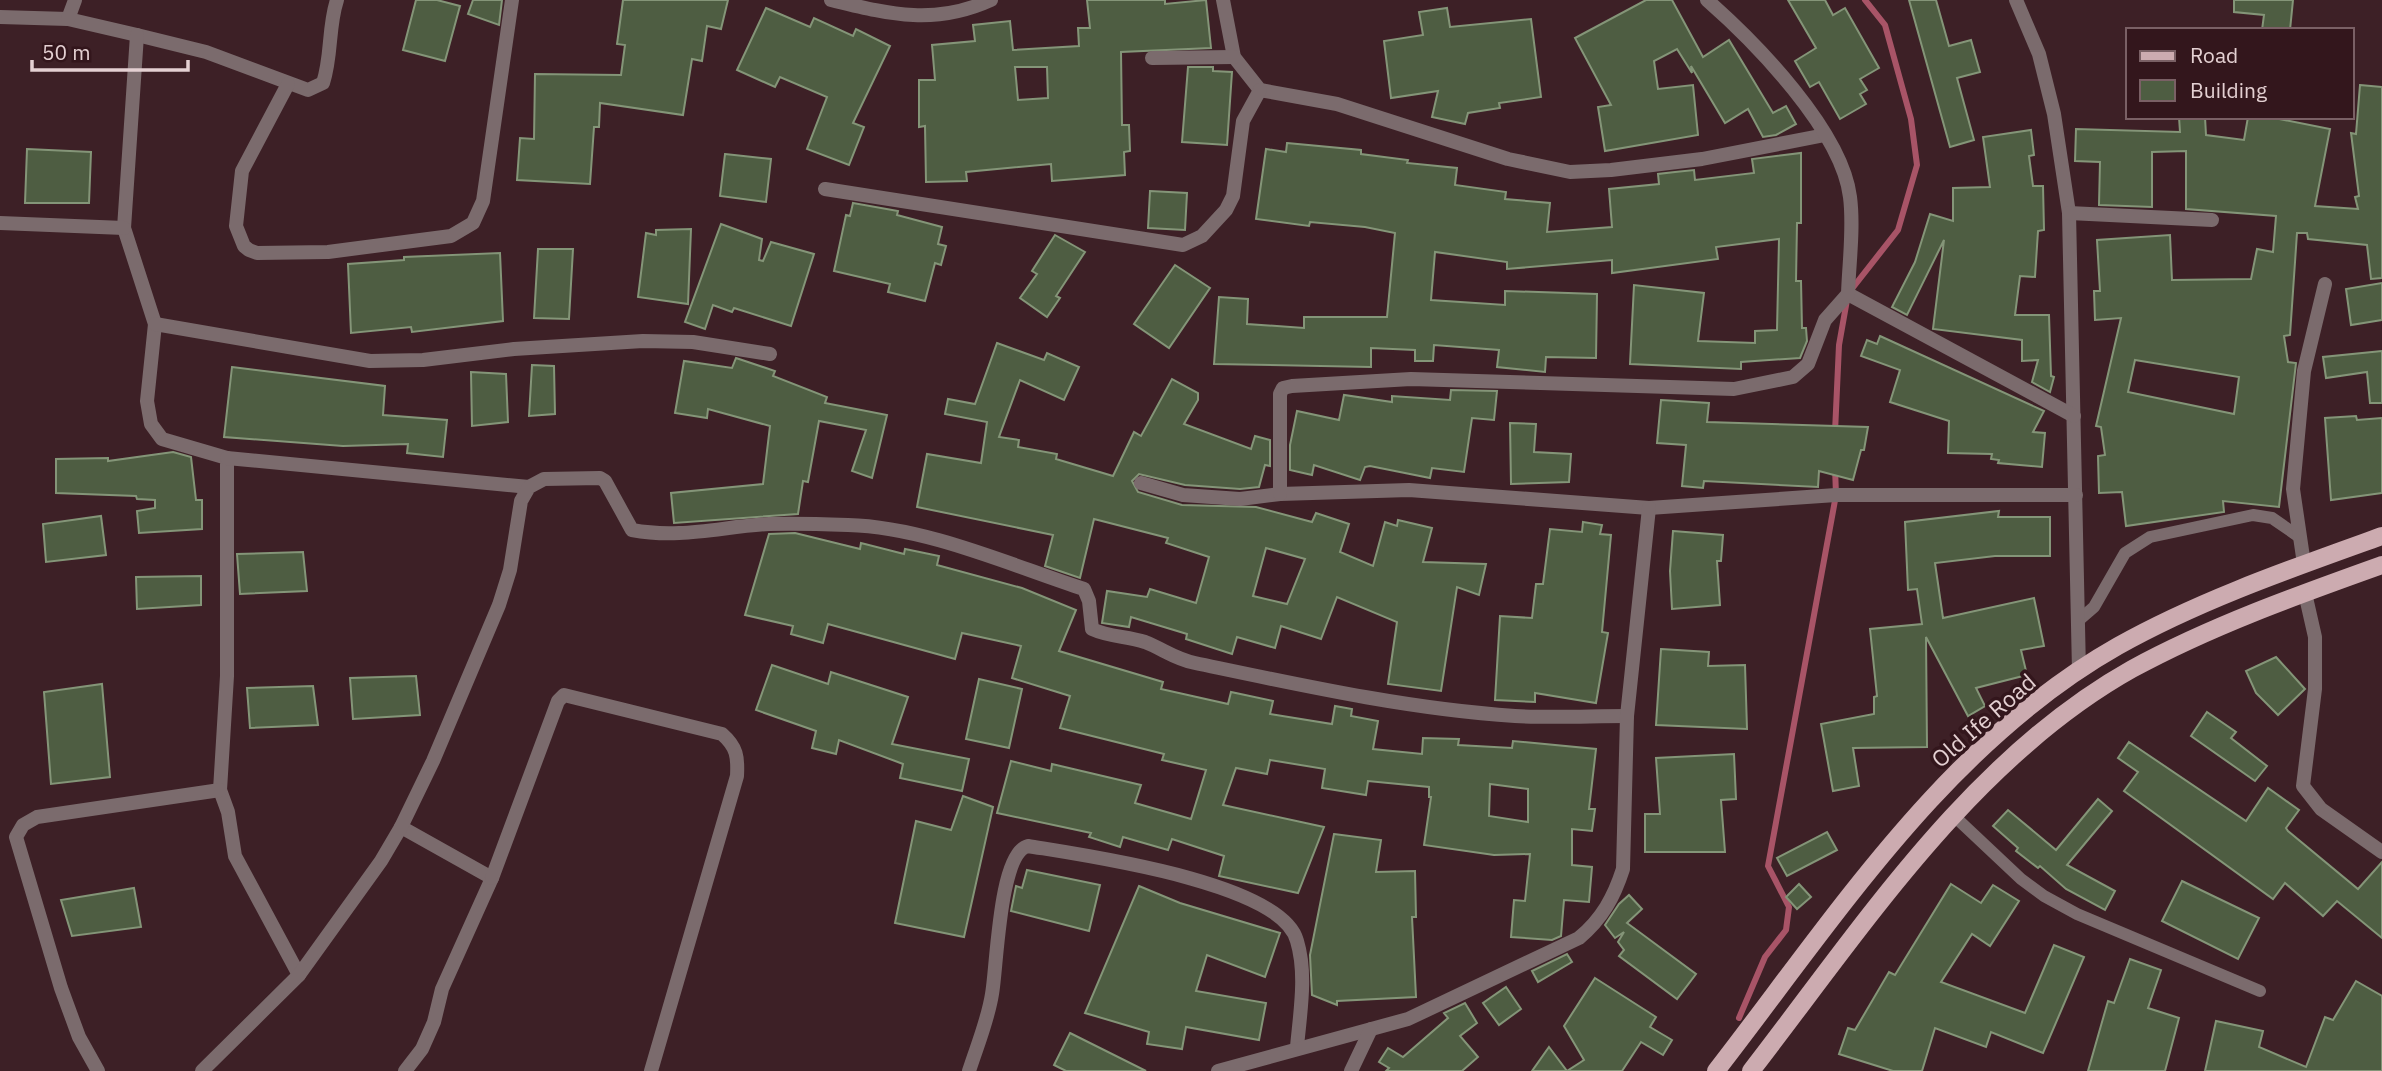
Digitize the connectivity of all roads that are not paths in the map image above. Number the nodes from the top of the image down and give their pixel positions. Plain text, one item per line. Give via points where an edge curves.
1 (75, 0) edge
2 (337, 0) edge
3 (512, 0) edge
4 (831, 0) edge
5 (991, 0) edge
6 (1223, 0) edge
7 (1707, 0) edge
8 (2016, 0) edge
9 (0, 17) edge
10 (68, 19) junction
11 (137, 36) junction
12 (1152, 58) dead end
13 (1234, 58) junction
14 (288, 84) junction
15 (1261, 90) junction
16 (1825, 135) junction
17 (825, 189) dead end
18 (2069, 213) junction
19 (2212, 220) dead end
20 (0, 223) edge
21 (124, 228) junction
22 (2325, 284) dead end
23 (1848, 294) junction
24 (155, 324) junction
25 (770, 354) dead end
26 (2074, 416) junction
27 (227, 458) junction
28 (1141, 483) dead end
29 (529, 487) junction
30 (1280, 494) junction
31 (2076, 495) junction
32 (1649, 508) junction
33 (2298, 536) junction
34 (2382, 536) edge
35 (2304, 564) junction
36 (2382, 565) edge
37 (2305, 593) junction
38 (2079, 620) junction
39 (2079, 671) junction
40 (1627, 716) junction
41 (220, 790) junction
42 (1953, 815) junction
43 (401, 827) junction
44 (2382, 852) edge
45 (492, 878) junction
46 (1807, 955) junction
47 (1828, 972) junction
48 (299, 975) junction
49 (2260, 991) dead end
50 (1371, 1030) junction
51 (1297, 1047) junction
52 (98, 1071) edge
53 (202, 1071) edge
54 (405, 1071) edge
55 (651, 1071) edge
56 (968, 1071) edge
57 (1218, 1071) edge
58 (1351, 1071) edge
59 (1716, 1071) edge
60 (1751, 1071) edge

1 - 10 street
2 - 14 street via 323,83 308,90
3 - 14 street via 483,201 473,223 451,236 328,252 257,253 244,246 236,226 242,172
4 - 5 street via 909,18 942,15
6 - 13 street
7 - 16 street via 1771,63
8 - 18 street via 2042,66
9 - 10 street
10 - 11 street
11 - 14 street via 206,52
11 - 21 street
12 - 13 street
13 - 15 street
15 - 16 street via 1337,104 1508,159 1570,172 1702,159
15 - 17 street via 1243,121 1233,196 1208,230 1183,245
16 - 23 street via 1840,161 1850,197
18 - 19 street
18 - 26 street
20 - 21 street
21 - 24 street
22 - 33 street via 2304,371 2292,489
23 - 26 street
23 - 30 street via 1825,320 1808,364 1793,377 1734,389 1424,379 1283,388
24 - 25 street via 370,361 643,341 693,342
24 - 27 street via 147,401 155,432 162,439
26 - 31 street
27 - 29 street
27 - 41 street via 227,676
28 - 30 street via 1183,495 1217,498
29 - 40 street via 544,479 600,478 632,530 650,534 680,536 769,524 852,525 965,547 1084,589 1092,629 1144,642 1174,658 1219,668 1467,711
29 - 43 street via 521,501 510,570 499,605
30 - 32 street via 1409,490
31 - 32 street via 1836,495
31 - 38 street
32 - 40 street
33 - 35 street
33 - 38 lane via 2272,518 2253,515 2150,537 2124,553 2094,607
34 - 35 main road, Old Ife Road
35 - 39 main road, Old Ife Road via 2119,645
36 - 37 main road
37 - 42 main road via 2123,675 2029,744
37 - 44 street via 2315,637 2315,689 2303,786 2321,809
38 - 39 street
39 - 46 main road, Old Ife Road via 2011,724 1946,785 1902,832
40 - 50 street via 1623,869 1597,923 1579,938 1488,982 1408,1019
41 - 48 street via 234,856
41 - 52 street via 37,817 23,825 16,837 61,988 79,1037
42 - 47 main road
42 - 49 lane via 2044,897
43 - 45 street
43 - 48 street via 382,861
45 - 54 street via 442,989 422,1049
45 - 55 street via 558,701 565,695 722,734 734,745 737,776
46 - 47 main road
46 - 59 main road, Old Ife Road
47 - 60 main road
48 - 53 street
50 - 51 street
50 - 58 street
51 - 56 street via 1302,980 1297,938 1274,913 1233,891 1173,873 1028,846 1017,853 1005,888 992,994
51 - 57 street

